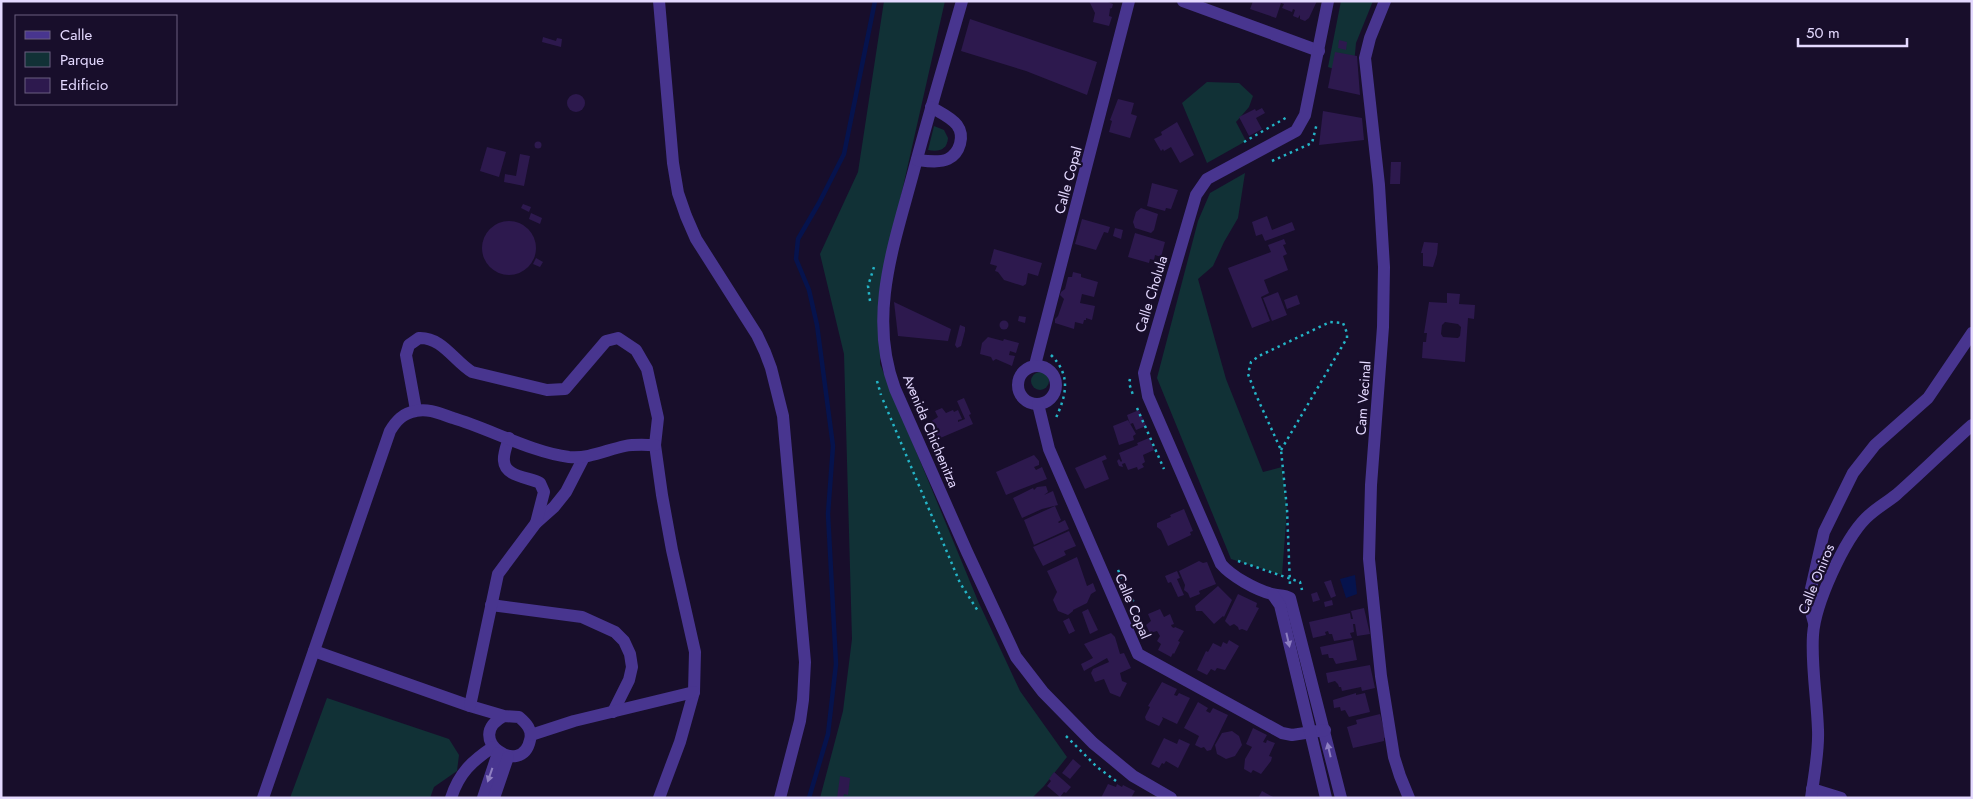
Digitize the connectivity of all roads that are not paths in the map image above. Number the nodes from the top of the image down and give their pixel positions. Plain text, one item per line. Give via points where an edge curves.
1 (659, 1) edge
2 (962, 1) edge
3 (1129, 1) edge
4 (1183, 1) edge
5 (1328, 1) edge
6 (1385, 1) edge
7 (1319, 51) junction
8 (931, 107) junction
9 (917, 160) junction
10 (1972, 334) edge
11 (1035, 365) junction
12 (1038, 404) junction
13 (416, 410) junction
14 (1972, 425) edge
15 (509, 438) junction
16 (655, 445) junction
17 (584, 457) junction
18 (536, 523) junction
19 (1273, 595) junction
20 (490, 605) junction
21 (1814, 623) junction
22 (314, 652) junction
23 (694, 692) junction
24 (470, 706) junction
25 (613, 712) junction
26 (504, 716) junction
27 (1325, 730) junction
28 (1310, 733) junction
29 (531, 735) junction
30 (500, 752) junction
31 (1812, 793) edge
32 (262, 798) edge
33 (451, 798) edge
34 (483, 798) edge
35 (494, 798) edge
36 (659, 798) edge
37 (780, 798) edge
38 (1171, 798) edge
39 (1326, 798) edge
40 (1341, 798) edge
41 (1409, 798) edge
42 (1841, 798) edge

1 - 37 street via 672,163 678,193 696,239 757,335 771,368 783,416 805,662 800,721
2 - 8 street, Avenida Chichenitza
3 - 11 street, Calle Copal
4 - 7 street
5 - 7 street, Calle Cholula
6 - 41 street, Cam Vecinal via 1365,58 1384,267 1369,559 1382,686 1394,757
7 - 19 street, Calle Cholula via 1305,115 1296,131 1207,179 1196,195 1144,373 1148,396 1221,564 1229,572
8 - 9 street, Avenida Chichenitza
8 - 9 street via 956,124 961,142 957,151 947,159
9 - 38 street, Avenida Chichenitza via 884,291 883,334 895,389 1016,657 1043,692 1093,743 1132,776
10 - 21 street via 1928,398 1875,445 1853,473 1824,532 1810,593
11 - 12 street via 1021,374 1018,385 1026,401
11 - 12 street via 1047,368 1056,383 1050,399
12 - 28 street, Calle Copal via 1049,449 1138,654 1282,733
13 - 15 street via 427,410
13 - 16 street via 406,350 412,341 419,338 434,340 472,372 547,390 565,389 606,341 618,338 636,350 648,369 658,418
13 - 22 street via 405,414 390,431
14 - 21 street, Calle Oniros via 1856,529 1842,552
15 - 17 street via 557,455
15 - 18 street via 504,461 508,470 536,481 544,492
16 - 17 street via 626,446
16 - 23 street via 672,550 695,652
17 - 18 street via 566,492
18 - 20 street via 498,574
19 - 27 street, Calle Cholula via 1290,598
19 -> 28 street via 1280,605
20 - 24 street
20 - 25 street via 582,617 615,632 624,641 632,667
21 - 31 street, Calle Oniros via 1812,654 1818,732
22 - 24 street
22 - 32 street
23 - 25 street
23 - 36 street
24 - 26 street
25 - 29 street
26 - 29 street via 519,717
26 - 30 street via 497,720 490,733 490,740
27 - 28 street, Calle Copal
40 -> 27 street
28 - 39 street
29 - 30 street via 520,754
30 - 33 street via 478,758 460,776
30 -> 34 street
30 - 35 street
31 - 42 street

